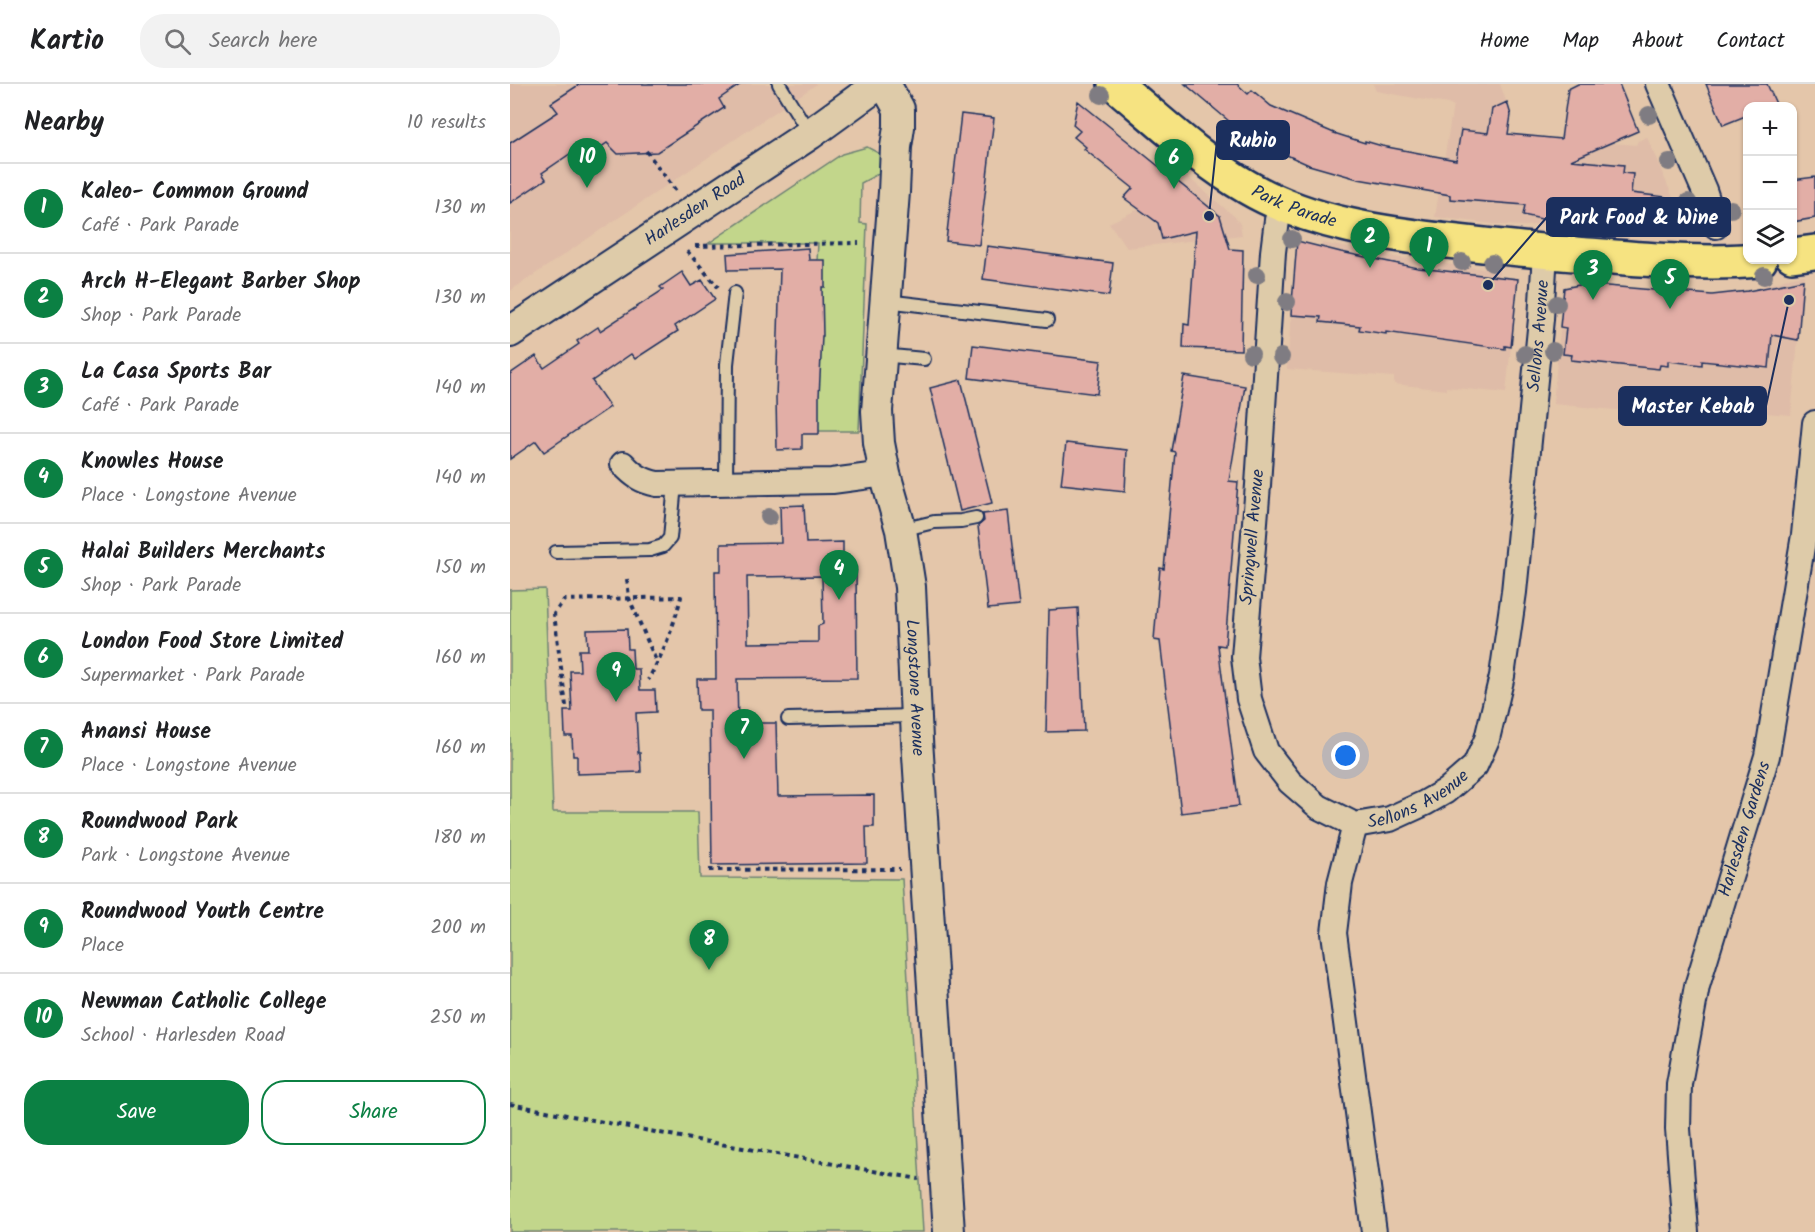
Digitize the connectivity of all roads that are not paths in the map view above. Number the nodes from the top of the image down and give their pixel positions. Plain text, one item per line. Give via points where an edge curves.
1 (779, 84) edge
2 (1114, 84) edge
3 (1658, 84) edge
4 (875, 88) edge
5 (810, 134) junction
6 (1282, 204) junction
7 (1729, 246) edge
8 (1545, 252) junction
9 (1815, 252) edge
10 (1797, 254) edge
11 (735, 299) road end
12 (886, 301) junction
13 (1047, 320) dead end
14 (510, 332) edge
15 (881, 355) junction
16 (924, 359) dead end
17 (1815, 423) edge
18 (623, 464) dead end
19 (885, 474) junction
20 (675, 484) junction
21 (726, 484) junction
22 (976, 518) dead end
23 (901, 530) junction
24 (556, 552) dead end
25 (916, 716) junction
26 (788, 719) dead end
27 (1355, 825) junction
28 (949, 1232) edge
29 (1374, 1232) edge
30 (1686, 1232) edge

1 - 5 lane
2 - 6 main road, Park Parade via 1214,166
3 - 7 street
4 - 5 street, Harlesden Road
4 - 12 street, Longstone Avenue via 896,147
5 - 14 street, Harlesden Road
6 - 8 main road, Park Parade via 1350,226
6 - 27 street, Springwell Avenue via 1273,252 1244,657 1249,699 1266,751 1290,782 1319,807
7 - 8 main road, Park Parade via 1699,263
8 - 27 street, Sellons Avenue via 1514,592 1502,676 1487,739 1475,766 1446,791 1390,819
9 - 10 main road
11 - 21 lane via 727,364
12 - 13 lane
12 - 15 street, Longstone Avenue
15 - 16 lane
15 - 19 street, Longstone Avenue via 877,411
17 - 30 street, Harlesden Gardens via 1804,535 1767,756 1697,986 1679,1084 1678,1130
18 - 20 street via 643,481
19 - 21 street via 832,481
19 - 23 street, Longstone Avenue
20 - 21 street
20 - 24 lane via 670,538 663,546 650,550
22 - 23 lane
23 - 25 street, Longstone Avenue via 910,588
25 - 26 lane
25 - 28 street, Longstone Avenue
27 - 29 street, Sellons Avenue via 1340,884 1334,933

